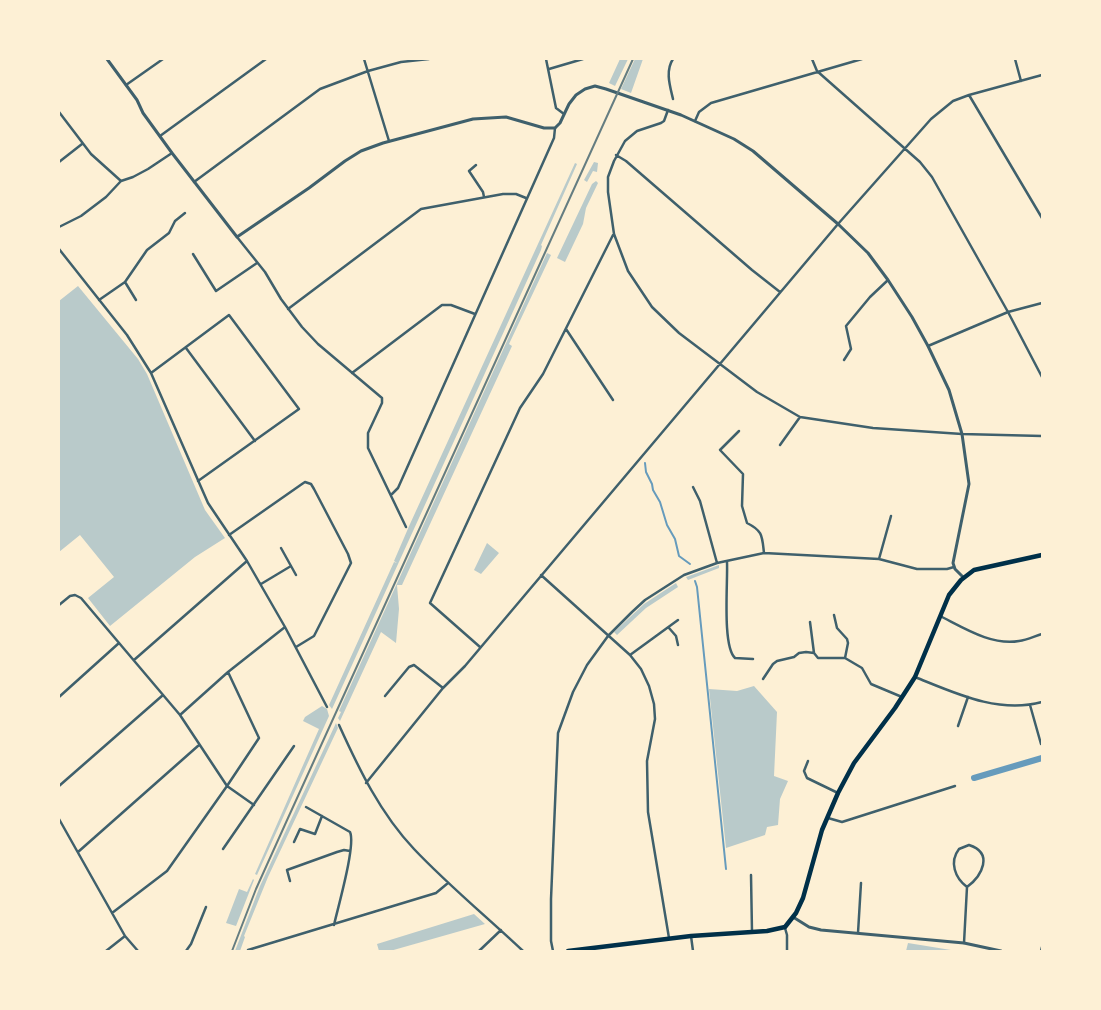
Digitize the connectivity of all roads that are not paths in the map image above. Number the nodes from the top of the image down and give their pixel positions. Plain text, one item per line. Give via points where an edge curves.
1 (107, 59) edge
2 (162, 59) edge
3 (266, 59) edge
4 (364, 59) edge
5 (429, 59) edge
6 (546, 59) edge
7 (583, 59) edge
8 (673, 59) edge
9 (812, 59) edge
10 (862, 59) edge
11 (1014, 59) edge
12 (548, 69) junction
13 (368, 71) junction
14 (816, 71) junction
15 (1042, 75) edge
16 (1021, 81) junction
17 (126, 85) junction
18 (969, 95) junction
19 (673, 100) dead end
20 (668, 110) junction
21 (59, 112) edge
22 (564, 114) junction
23 (695, 121) junction
24 (555, 128) junction
25 (160, 136) junction
26 (389, 141) junction
27 (82, 144) junction
28 (904, 148) junction
29 (172, 153) junction
30 (616, 155) junction
31 (59, 162) edge
32 (476, 165) dead end
33 (121, 181) junction
34 (194, 182) junction
35 (484, 197) junction
36 (526, 198) junction
37 (184, 213) dead end
38 (1042, 218) edge
39 (838, 224) junction
40 (59, 227) edge
41 (614, 234) junction
42 (237, 237) junction
43 (59, 249) edge
44 (60, 254) edge
45 (193, 254) dead end
46 (256, 263) junction
47 (888, 280) junction
48 (125, 282) junction
49 (780, 292) junction
50 (99, 300) junction
51 (136, 300) dead end
52 (1042, 304) edge
53 (288, 309) junction
54 (1008, 312) junction
55 (475, 314) junction
56 (566, 329) junction
57 (928, 346) junction
58 (185, 348) junction
59 (844, 360) dead end
60 (720, 365) junction
61 (151, 372) junction
62 (352, 373) junction
63 (1042, 378) edge
64 (614, 394) dead end
65 (610, 397) junction
66 (613, 400) dead end
67 (800, 417) junction
68 (739, 431) dead end
69 (962, 434) junction
70 (1042, 436) edge
71 (255, 441) junction
72 (780, 445) dead end
73 (198, 481) junction
74 (693, 487) dead end
75 (391, 495) junction
76 (891, 516) dead end
77 (406, 527) dead end
78 (230, 535) junction
79 (282, 548) dead end
80 (764, 553) junction
81 (1042, 555) edge
82 (879, 558) junction
83 (247, 561) junction
84 (727, 561) junction
85 (717, 563) junction
86 (291, 566) junction
87 (954, 567) junction
88 (296, 575) dead end
89 (540, 576) junction
90 (964, 578) junction
91 (260, 584) junction
92 (59, 605) edge
93 (834, 615) dead end
94 (940, 616) junction
95 (678, 620) dead end
96 (810, 622) dead end
97 (285, 627) junction
98 (669, 628) junction
99 (1042, 634) edge
100 (608, 636) junction
101 (119, 643) junction
102 (678, 645) dead end
103 (296, 647) junction
104 (480, 647) junction
105 (814, 652) junction
106 (630, 655) junction
107 (845, 658) junction
108 (753, 659) dead end
109 (134, 660) junction
110 (228, 672) junction
111 (915, 677) junction
112 (763, 679) dead end
113 (443, 688) junction
114 (163, 695) junction
115 (385, 696) dead end
116 (59, 697) edge
117 (902, 697) junction
118 (968, 697) junction
119 (1042, 702) edge
120 (1030, 706) junction
121 (327, 707) dead end
122 (180, 715) junction
123 (339, 724) dead end
124 (958, 726) dead end
125 (1041, 744) edge
126 (200, 745) junction
127 (294, 746) dead end
128 (808, 761) dead end
129 (366, 783) junction
130 (59, 786) edge
131 (228, 786) junction
132 (955, 786) dead end
133 (838, 793) junction
134 (254, 805) junction
135 (306, 807) dead end
136 (322, 816) junction
137 (827, 817) junction
138 (59, 819) edge
139 (294, 842) dead end
140 (223, 849) dead end
141 (78, 852) junction
142 (350, 852) junction
143 (751, 875) dead end
144 (290, 881) dead end
145 (448, 883) junction
146 (861, 883) dead end
147 (967, 887) junction
148 (206, 907) dead end
149 (112, 913) junction
150 (793, 917) junction
151 (334, 925) junction
152 (785, 927) junction
153 (501, 930) junction
154 (752, 932) junction
155 (858, 933) junction
156 (125, 936) junction
157 (691, 936) junction
158 (669, 939) junction
159 (964, 943) junction
160 (621, 945) junction
161 (1042, 947) edge
162 (248, 950) edge
163 (106, 951) edge
164 (138, 951) edge
165 (186, 951) edge
166 (479, 951) edge
167 (523, 951) edge
168 (553, 951) edge
169 (568, 951) edge
170 (622, 951) edge
171 (693, 951) edge
172 (787, 951) edge
173 (1001, 951) edge
174 (1040, 951) edge

1 - 17 street
2 - 17 street
3 - 25 street
4 - 13 street
5 - 13 street
6 - 12 street
7 - 12 street
8 - 19 street via 669,70
9 - 14 street
10 - 14 street
11 - 16 street
12 - 22 street via 556,108
13 - 26 street
13 - 34 street via 320,89
14 - 23 street via 711,103 699,112
14 - 28 street
15 - 16 street
16 - 18 street
17 - 25 street
18 - 28 street via 941,110
18 - 38 street
20 - 22 street via 594,86 572,99
20 - 23 street
20 - 30 street via 664,121 631,135
21 - 27 street
22 - 24 street
23 - 39 street via 734,138 753,151
24 - 26 street via 506,117 473,119
24 - 36 street via 554,138
25 - 29 street
26 - 42 street via 345,160
27 - 31 street
27 - 33 street
28 - 39 street
28 - 54 street via 932,177
29 - 33 street via 146,171
29 - 34 street
30 - 41 street via 608,177
30 - 49 street
32 - 35 street via 469,171
33 - 40 street via 100,202
34 - 42 street
35 - 36 street via 509,193
35 - 53 street via 421,209
36 - 55 street
37 - 48 street via 169,233 147,250
39 - 47 street via 868,253
39 - 49 street
41 - 56 street
41 - 60 street via 628,271 652,308
42 - 46 street
43 - 44 street
44 - 50 street
45 - 46 street via 216,291
46 - 53 street
47 - 57 street
47 - 59 street via 846,326 851,349
48 - 50 street
48 - 51 street
49 - 60 street
50 - 61 street
52 - 54 street
53 - 62 street via 318,344
54 - 57 street
54 - 63 street
55 - 62 street via 442,305
55 - 75 street via 398,488
56 - 65 street
56 - 104 street via 543,374 520,408 430,603
57 - 69 street via 949,390
58 - 61 street
58 - 71 street
58 - 71 street via 229,314 299,409
60 - 67 street
60 - 89 street
61 - 73 street
62 - 75 street via 382,398 367,440 371,456
64 - 65 street
65 - 66 street
67 - 69 street via 873,428
67 - 72 street
68 - 80 street via 720,450 743,474 742,506 747,523 758,528 762,536
69 - 70 street
69 - 87 street via 969,484
71 - 73 street
73 - 78 street via 208,503
74 - 85 street
75 - 77 street
76 - 82 street
78 - 83 street
78 - 103 street via 305,482 314,489 351,562 314,636
79 - 86 street
80 - 82 street
80 - 84 street
81 - 90 main road via 977,569
82 - 87 street via 917,569
83 - 91 street
83 - 109 street
84 - 85 street
84 - 108 street via 730,652 735,658
85 - 100 street via 684,575 645,600
86 - 88 street
86 - 91 street
87 - 90 street
89 - 100 street
89 - 104 street
90 - 94 main road via 949,595
91 - 97 street
92 - 101 street via 70,596 80,598
93 - 107 street via 836,628 847,639
94 - 99 street via 996,640 1019,641
94 - 111 main road
95 - 98 street
96 - 105 street
97 - 103 street
97 - 110 street
98 - 102 street
98 - 106 street
100 - 106 street
100 - 168 street via 573,692 558,733 551,899
101 - 109 street
101 - 116 street
103 - 121 street
104 - 113 street
105 - 107 street via 818,658
105 - 112 street via 799,653 777,661
106 - 158 street via 641,669 654,704 655,719 647,761 648,812
107 - 117 street via 862,668 870,684
109 - 114 street
110 - 122 street
110 - 131 street via 259,738
111 - 117 main road
111 - 118 street
113 - 115 street via 414,665
113 - 129 street
114 - 122 street
114 - 130 street
117 - 133 main road via 860,754
118 - 120 street via 1007,706
118 - 124 street
119 - 120 street
120 - 125 street
122 - 126 street
123 - 129 street
126 - 131 street
126 - 141 street
127 - 134 street
128 - 133 street via 804,771 807,778
129 - 145 street via 405,838
131 - 134 street
131 - 149 street via 167,871
132 - 137 street via 842,822
133 - 137 main road
134 - 140 street
135 - 136 street
136 - 139 street via 315,834 300,829
136 - 142 street via 350,832
137 - 150 main road via 804,893
138 - 141 street
141 - 149 street
142 - 144 street via 337,852 287,870
142 - 151 street
143 - 154 street
145 - 151 street via 436,893
145 - 153 street
146 - 155 street
147 - 147 street via 958,878 954,858 959,849 969,845 979,850 983,862 980,874
147 - 159 street
148 - 165 street
149 - 156 street
150 - 152 main road
150 - 155 street via 815,928
151 - 162 street
152 - 154 main road
152 - 172 street
153 - 166 street
153 - 167 street
154 - 157 main road
155 - 159 street
156 - 163 street
156 - 164 street
157 - 158 main road
157 - 171 street
158 - 160 main road
159 - 173 street
160 - 169 main road
160 - 170 street
161 - 174 street

